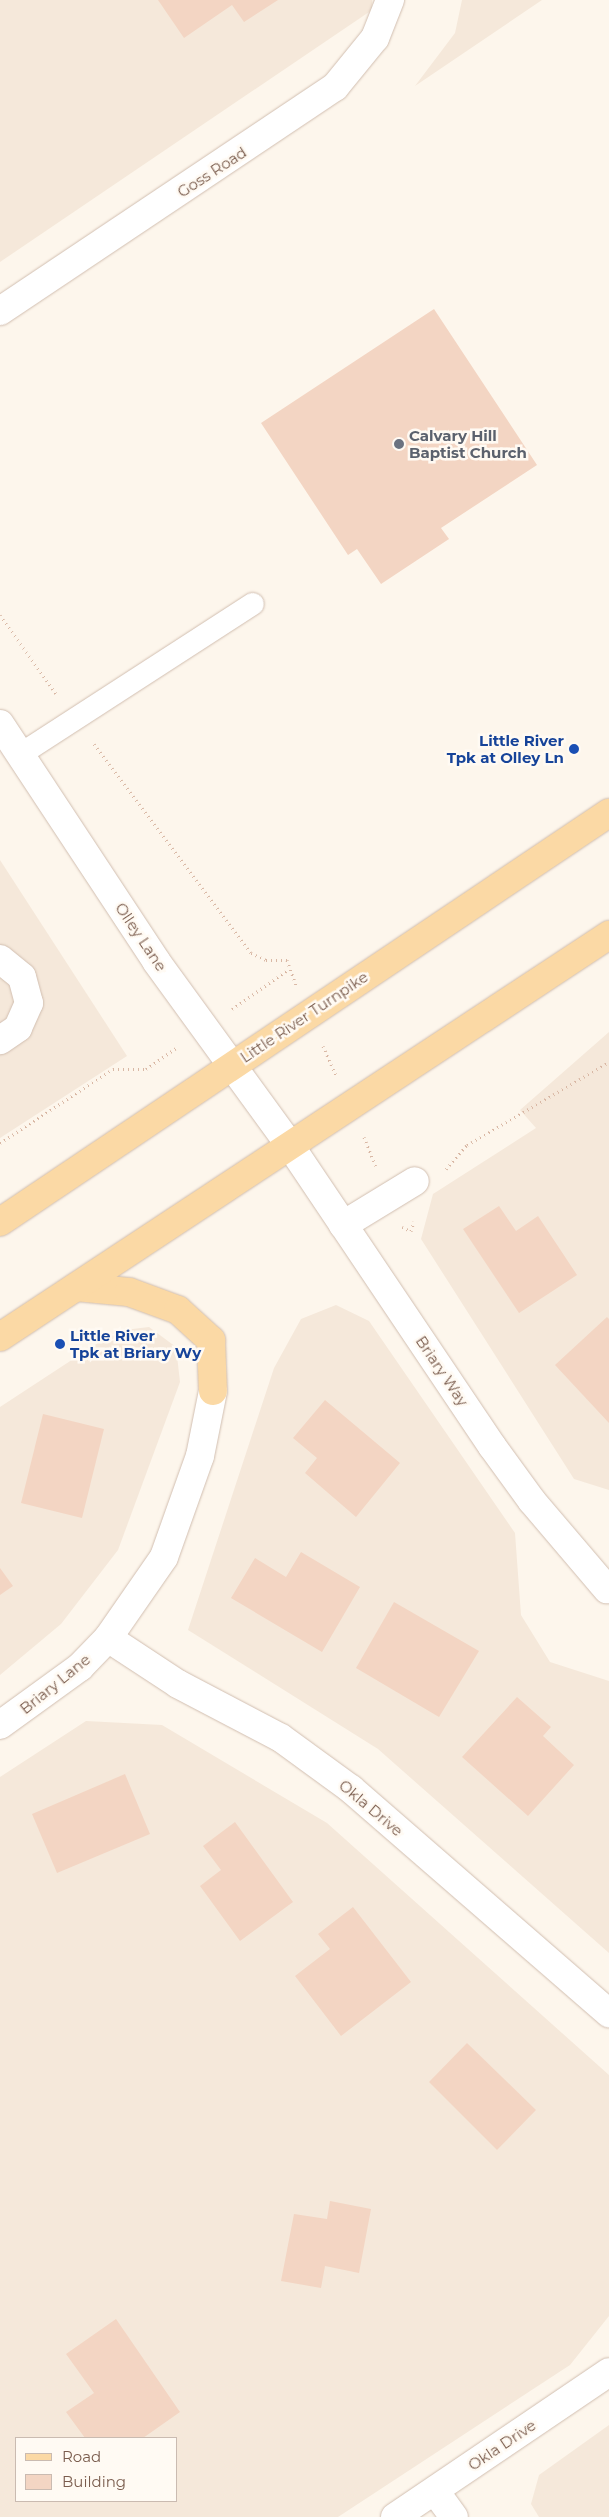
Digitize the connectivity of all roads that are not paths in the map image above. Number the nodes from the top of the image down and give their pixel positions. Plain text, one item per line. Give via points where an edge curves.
1 (390, 0) edge
2 (0, 311) edge
3 (254, 604) dead end
4 (0, 724) edge
5 (21, 754) junction
6 (609, 813) edge
7 (609, 935) edge
8 (0, 959) edge
9 (0, 1040) edge
10 (232, 1066) junction
11 (289, 1144) junction
12 (414, 1181) dead end
13 (0, 1222) edge
14 (343, 1225) junction
15 (76, 1287) junction
16 (0, 1336) edge
17 (213, 1391) joint
18 (606, 1589) dead end
19 (108, 1638) junction
20 (0, 1726) edge
21 (609, 2013) edge
22 (609, 2372) edge
23 (435, 2491) junction
24 (396, 2517) edge
25 (454, 2517) edge

1 - 2 street, Goss Road via 375,38 335,87
3 - 5 lane
4 - 5 street, Olley Lane
5 - 10 street, Olley Lane via 156,961
6 - 10 main road, Little River Turnpike
7 - 11 main road
8 - 9 street via 22,977 29,1003 18,1028
10 - 11 street, Olley Lane
10 - 13 main road, Little River Turnpike
11 - 14 street, Briary Way
11 - 15 main road
12 - 14 street
14 - 18 street, Briary Way via 532,1501
15 - 16 main road
15 - 17 main road via 129,1292 178,1310 210,1340
17 - 19 street, Briary Lane via 200,1456 164,1557
19 - 20 street, Briary Lane via 80,1667
19 - 21 street, Okla Drive via 178,1684 281,1738 351,1789
22 - 23 street, Okla Drive
23 - 24 street, Okla Drive
23 - 25 street

